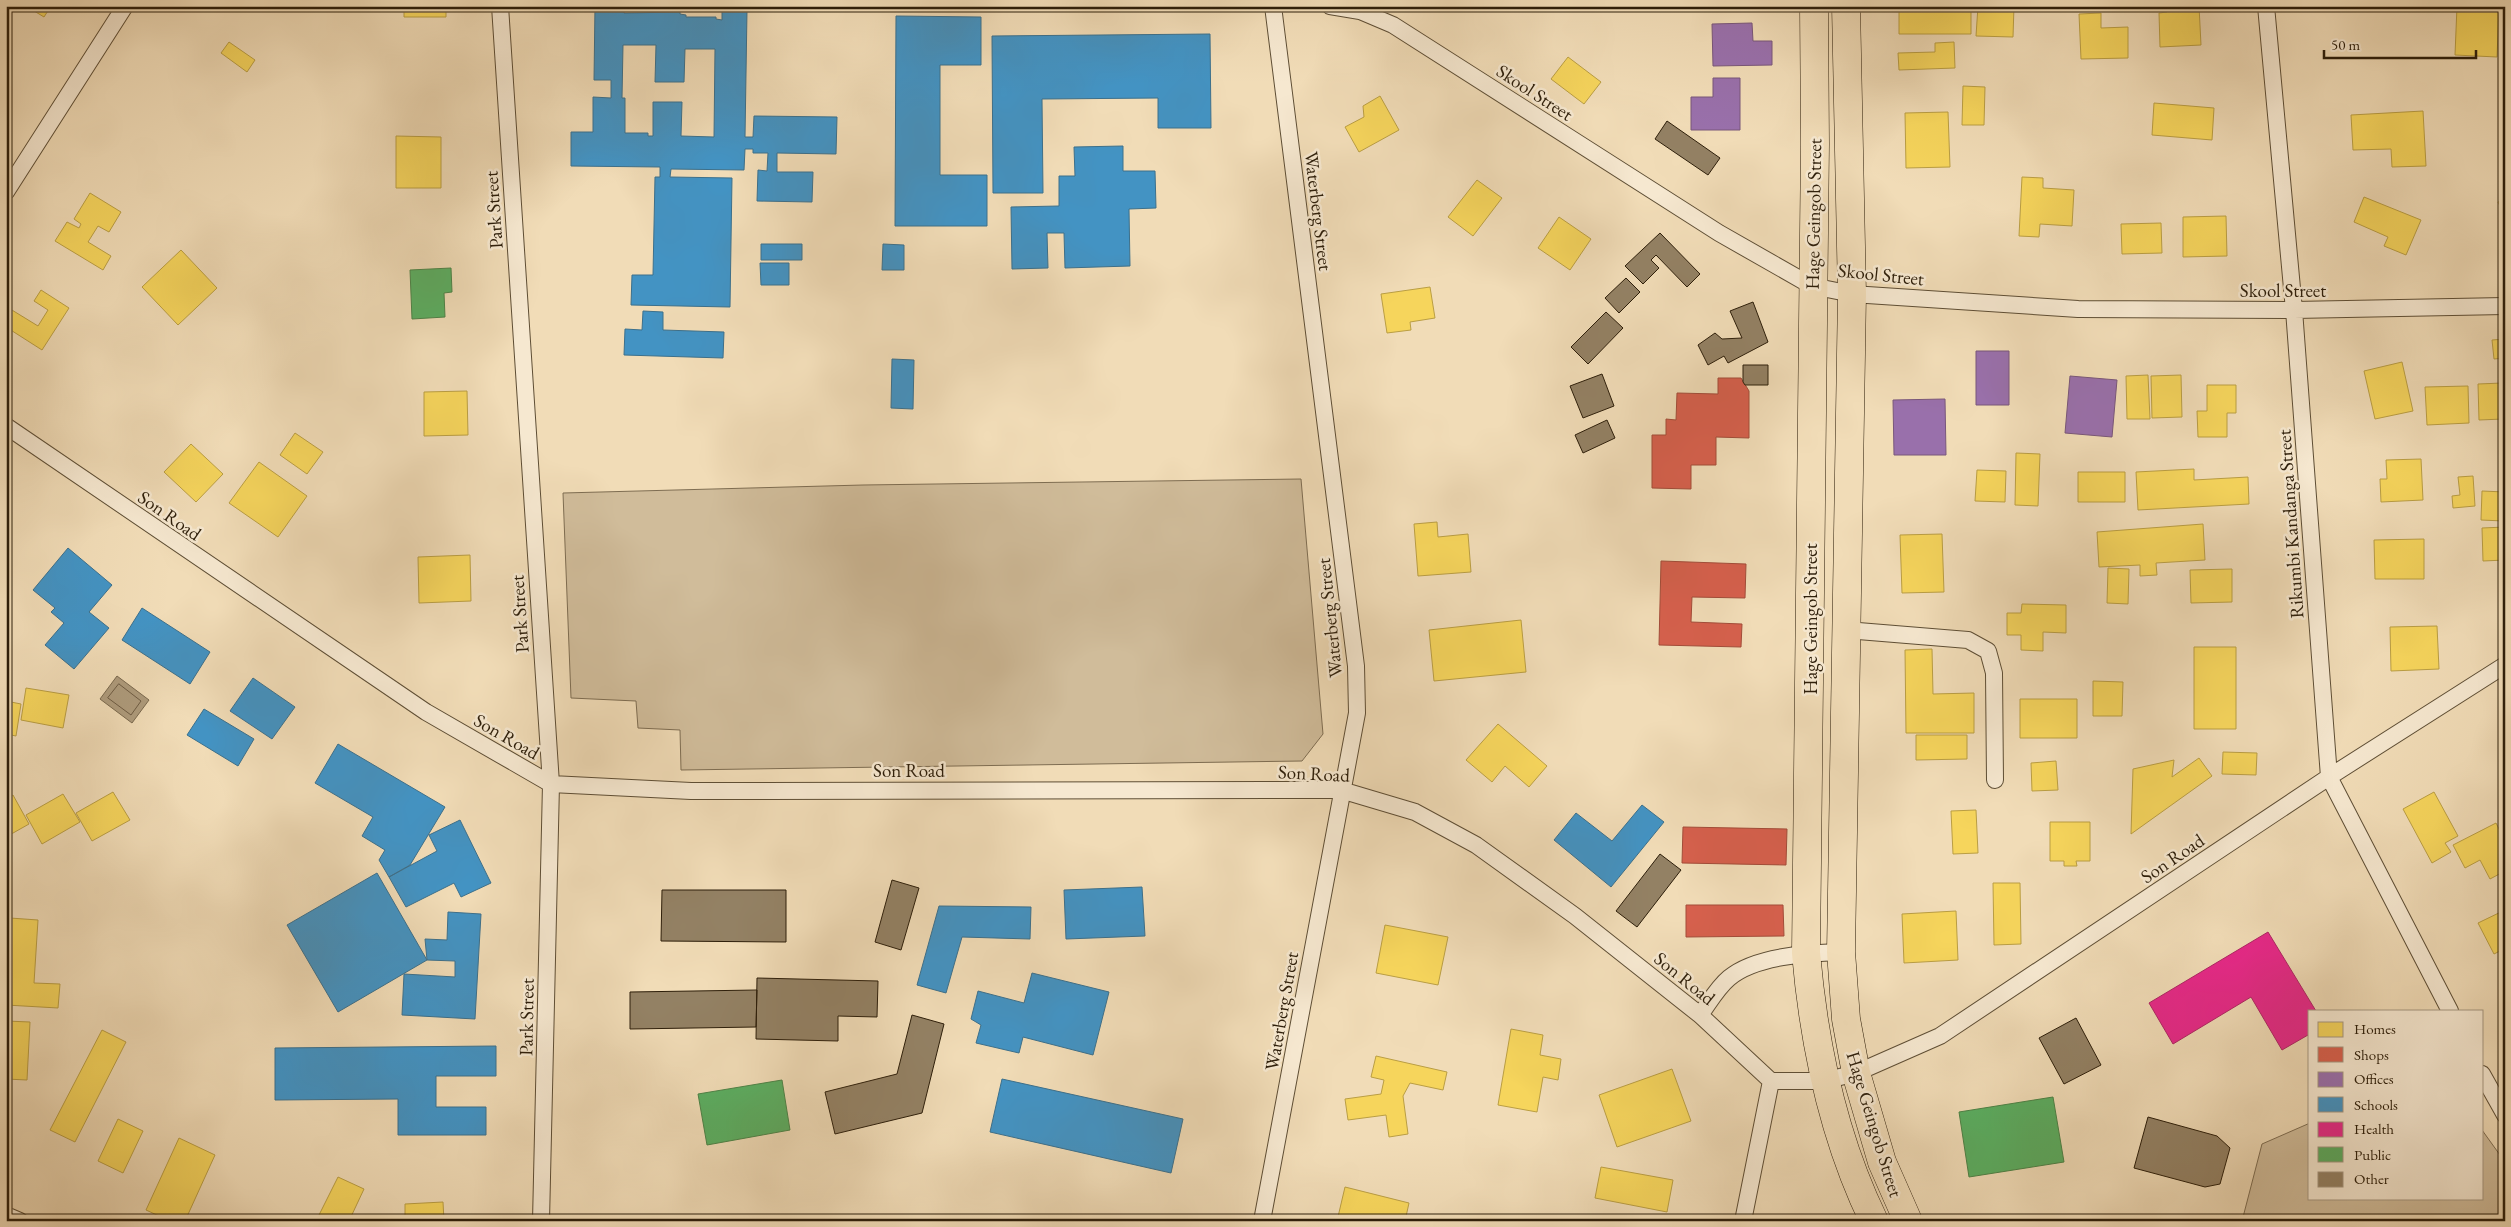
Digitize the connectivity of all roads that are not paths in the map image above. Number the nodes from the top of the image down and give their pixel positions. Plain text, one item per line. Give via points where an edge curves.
1 (125, 6) edge
2 (500, 6) edge
3 (1273, 6) edge
4 (1330, 6) edge
5 (1814, 6) edge
6 (1846, 6) edge
7 (2266, 6) edge
8 (1815, 144) junction
9 (1849, 145) junction
10 (6, 192) edge
11 (1812, 286) junction
12 (1852, 294) junction
13 (2505, 306) edge
14 (2294, 310) junction
15 (6, 426) edge
16 (1846, 630) junction
17 (2505, 665) edge
18 (2329, 777) junction
19 (1995, 780) dead end
20 (551, 784) junction
21 (1341, 790) junction
22 (1809, 849) junction
23 (1843, 850) junction
24 (1841, 952) junction
25 (1806, 953) junction
26 (2449, 1010) edge
27 (1700, 1015) junction
28 (1856, 1073) junction
29 (2484, 1078) edge
30 (1824, 1081) junction
31 (1771, 1082) junction
32 (2505, 1115) edge
33 (6, 1215) edge
34 (20, 1221) edge
35 (541, 1221) edge
36 (1262, 1221) edge
37 (1743, 1221) edge
38 (1874, 1221) edge
39 (1908, 1221) edge

1 - 10 street
2 - 20 street, Park Street
3 - 21 street, Waterberg Street via 1356,666 1357,713
4 - 11 street, Skool Street via 1360,11 1393,25 1719,233
5 - 8 highway, Hage Geingob Street
6 - 9 highway, Hage Geingob Street
7 - 14 street, Rikumbi Kandanga Street
8 - 9 highway
8 - 11 highway, Hage Geingob Street
9 - 12 highway, Hage Geingob Street
11 - 12 street, Skool Street
11 - 22 highway, Hage Geingob Street
12 - 14 street, Skool Street via 2078,309
12 - 16 highway, Hage Geingob Street
13 - 14 street, Skool Street
14 - 18 street, Rikumbi Kandanga Street
15 - 20 street, Son Road via 426,712
16 - 19 street via 1968,640 1988,651 1994,673
16 - 23 highway, Hage Geingob Street
17 - 18 street, Son Road
18 - 26 street, Rikumbi Kandanga Street
18 - 28 street, Son Road via 1940,1036
20 - 21 street, Son Road via 691,791
20 - 35 street, Park Street
21 - 27 street, Son Road via 1414,812 1476,845 1575,916
21 - 36 street, Waterberg Street
22 - 23 highway
22 - 25 highway, Hage Geingob Street
23 - 24 highway, Hage Geingob Street
24 - 25 street
24 - 28 highway, Hage Geingob Street via 1846,1019
25 - 27 street via 1747,966 1727,980
25 - 30 highway, Hage Geingob Street
27 - 31 street, Son Road
28 - 30 street, Son Road
28 - 39 highway, Hage Geingob Street via 1882,1162
29 - 32 street
30 - 31 street
30 - 38 highway, Hage Geingob Street via 1840,1136
31 - 37 street
33 - 34 street

